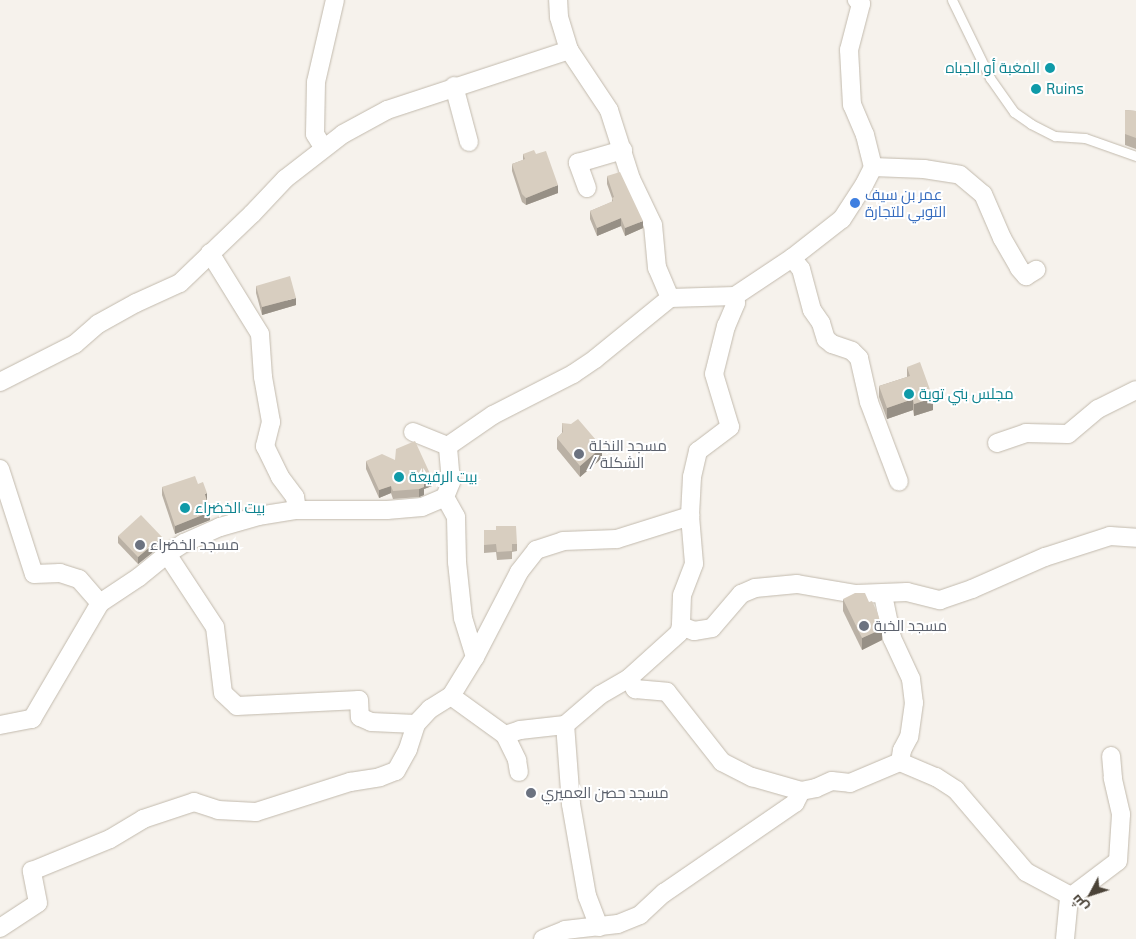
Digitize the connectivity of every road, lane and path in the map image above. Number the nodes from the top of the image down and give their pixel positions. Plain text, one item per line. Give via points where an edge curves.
1 (335, 0) edge
2 (558, 0) edge
3 (952, 0) edge
4 (861, 1) edge
5 (569, 50) junction
6 (454, 86) junction
7 (469, 142) dead end
8 (323, 147) junction
9 (623, 150) junction
10 (1136, 156) edge
11 (873, 167) junction
12 (587, 188) dead end
13 (210, 254) junction
14 (792, 258) junction
15 (1036, 270) dead end
16 (734, 296) junction
17 (670, 298) junction
18 (0, 382) edge
19 (1136, 390) edge
20 (413, 432) dead end
21 (997, 443) dead end
22 (448, 446) junction
23 (0, 469) edge
24 (899, 482) dead end
25 (445, 497) junction
26 (297, 510) junction
27 (690, 516) junction
28 (1136, 538) edge
29 (167, 554) junction
30 (883, 595) junction
31 (100, 603) junction
32 (681, 626) junction
33 (475, 657) junction
34 (629, 678) junction
35 (451, 696) junction
36 (416, 724) junction
37 (0, 725) edge
38 (565, 725) junction
39 (505, 735) junction
40 (1111, 756) dead end
41 (900, 762) junction
42 (519, 772) dead end
43 (801, 790) junction
44 (1069, 898) junction
45 (599, 927) junction
46 (0, 928) edge
47 (543, 939) edge
48 (1065, 939) edge

1 - 8 street via 316,82 315,134
2 - 5 street via 559,17
3 - 10 lane via 990,78 1014,112 1055,136 1085,138
4 - 11 street via 849,50 852,105
5 - 6 street
5 - 9 street via 609,110
6 - 7 street
6 - 8 street via 387,110
8 - 13 street via 284,179
9 - 12 street via 578,163
9 - 17 street via 631,179 654,224 657,268
11 - 14 street via 842,219
11 - 15 street via 924,169 960,175 983,194 1019,268 1026,276
13 - 18 street via 180,283 113,315 75,344
13 - 26 street via 260,334 270,422 264,446 295,497
14 - 16 street
14 - 24 street via 801,269 812,310 826,339 852,351 859,358 869,402
16 - 17 street
16 - 27 street via 736,303 726,326 714,374 730,427 698,451 692,477
17 - 22 street via 573,374 493,415
19 - 21 street via 1098,409 1068,434 1026,433
20 - 22 street
22 - 25 street via 451,482
23 - 31 street via 34,574 60,573 79,579
25 - 26 street via 413,508
25 - 33 street via 456,517 463,618
26 - 29 street via 258,516 220,527
27 - 32 street via 694,564 682,595
27 - 33 street via 617,539 563,540 536,550 519,572
28 - 30 street via 1110,536 1045,557 940,600 907,592
29 - 31 street
29 - 36 street via 215,627 223,693 237,706 358,700 360,716 371,722
30 - 32 street via 797,584 755,588 741,594 712,628 694,631
30 - 41 street via 892,638 911,679 914,702 909,737
31 - 37 street via 32,719
32 - 34 street via 678,633
33 - 35 street
34 - 38 street via 600,695
34 - 43 street via 635,689 667,692 722,762 752,777
35 - 36 street via 430,709
35 - 39 street
36 - 46 street via 396,771 256,812 218,810 194,802 143,819 110,839 32,871 38,903
38 - 39 street
38 - 45 street via 571,804 587,896
39 - 42 street via 518,760
40 - 44 street via 1121,814 1118,861
41 - 43 street via 850,782 832,781
41 - 44 street via 936,777 956,790 1022,868
43 - 45 street via 795,803 664,892 640,915
44 - 48 street
45 - 47 street via 565,930

